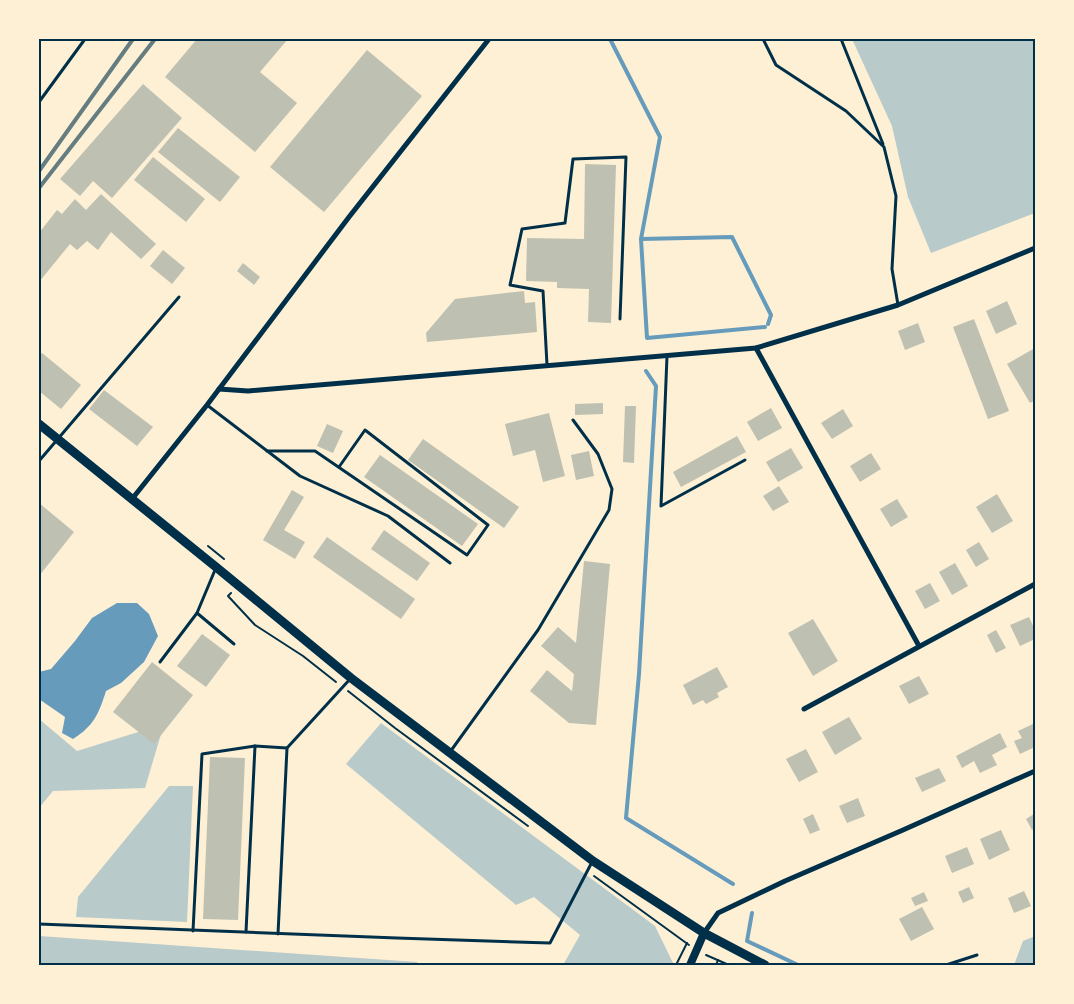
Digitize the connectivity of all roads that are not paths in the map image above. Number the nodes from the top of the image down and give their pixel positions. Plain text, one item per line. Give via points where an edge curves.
1 (85, 39) edge
2 (489, 39) edge
3 (763, 39) edge
4 (842, 39) edge
5 (39, 102) edge
6 (884, 147) junction
7 (1035, 248) edge
8 (179, 297) dead end
9 (898, 305) junction
10 (620, 319) dead end
11 (756, 348) junction
12 (667, 356) junction
13 (547, 365) junction
14 (219, 390) junction
15 (207, 405) junction
16 (573, 420) dead end
17 (39, 424) edge
18 (58, 439) junction
19 (267, 451) junction
20 (745, 460) dead end
21 (39, 461) edge
22 (338, 467) junction
23 (132, 499) junction
24 (450, 563) dead end
25 (216, 567) junction
26 (1035, 584) edge
27 (197, 613) junction
28 (234, 644) dead end
29 (919, 646) junction
30 (160, 662) dead end
31 (351, 678) junction
32 (804, 708) dead end
33 (255, 746) junction
34 (287, 748) junction
35 (450, 753) junction
36 (1035, 771) edge
37 (593, 861) junction
38 (39, 924) edge
39 (193, 930) junction
40 (246, 932) junction
41 (704, 933) junction
42 (278, 934) junction
43 (977, 955) dead end
44 (690, 965) edge
45 (765, 965) edge
46 (946, 965) edge

1 - 5 lane
2 - 14 street
3 - 6 lane via 776,65 846,111
4 - 6 lane
6 - 9 lane via 896,196 892,269
7 - 9 street
8 - 18 lane
9 - 11 street
10 - 13 lane via 626,157 573,159 565,223 522,229 510,285 543,291
11 - 12 street
11 - 29 street
12 - 13 street
12 - 20 lane via 662,506
13 - 14 street
14 - 15 street
15 - 19 lane
15 - 23 street
16 - 35 lane via 598,454 612,489 609,510 538,630
17 - 18 main road
18 - 21 lane
18 - 23 main road
19 - 22 lane via 314,451
19 - 24 lane via 300,476 388,516
22 - 22 lane via 467,555 488,524 365,430
23 - 25 main road
25 - 27 lane
25 - 31 main road
26 - 29 street
27 - 28 lane
27 - 30 lane
29 - 32 street
31 - 34 lane
31 - 35 main road
33 - 34 lane
33 - 39 lane via 202,754
33 - 40 lane
34 - 42 lane
35 - 37 main road
36 - 41 street via 718,913
37 - 41 main road
37 - 42 lane via 550,942
38 - 39 lane
39 - 40 lane
40 - 42 lane
41 - 44 street
41 - 45 main road
43 - 46 lane

